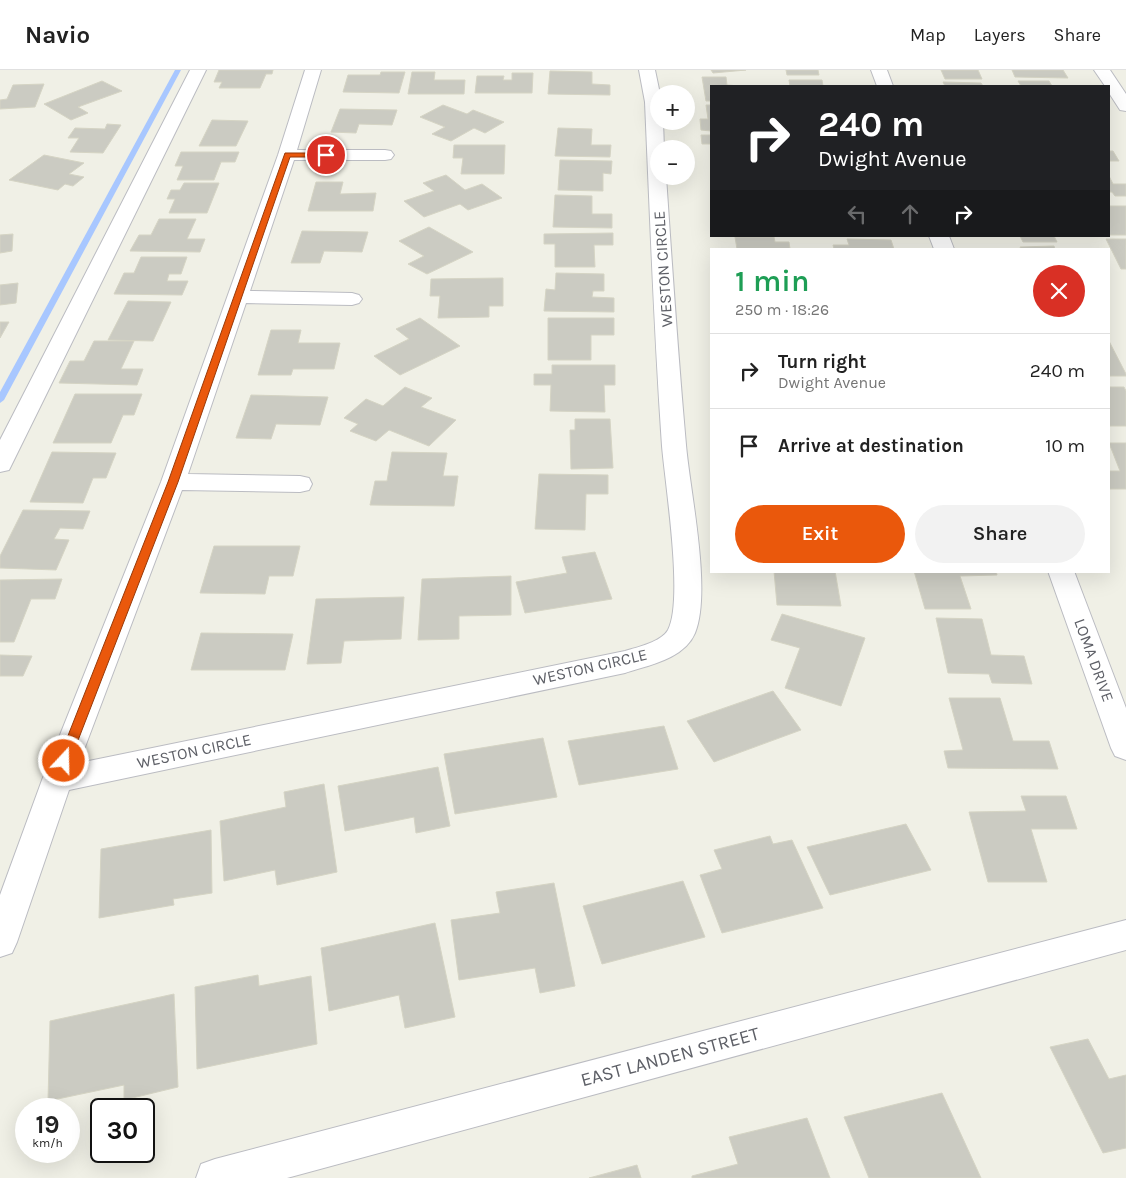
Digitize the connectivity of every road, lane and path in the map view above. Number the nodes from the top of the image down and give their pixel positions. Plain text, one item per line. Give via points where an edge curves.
1 (198, 70) edge
2 (313, 70) edge
3 (647, 70) edge
4 (879, 70) edge
5 (1102, 70) edge
6 (885, 85) edge
7 (1126, 106) edge
8 (288, 155) junction
9 (385, 155) dead end
10 (237, 297) junction
11 (352, 299) dead end
12 (0, 464) edge
13 (173, 482) junction
14 (300, 484) dead end
15 (1062, 573) edge
16 (1126, 748) edge
17 (57, 780) junction
18 (1126, 936) edge
19 (0, 942) edge
20 (214, 1178) edge

1 - 12 street
2 - 8 street
3 - 17 street, WESTON CIRCLE via 653,102 674,447 688,590 681,635 666,647 625,662
4 - 6 street
5 - 7 street
8 - 9 street
8 - 10 street
10 - 11 street
10 - 13 street
13 - 14 street
13 - 17 street
15 - 16 street, LOMA DRIVE
17 - 19 street
18 - 20 street, EAST LANDEN STREET

